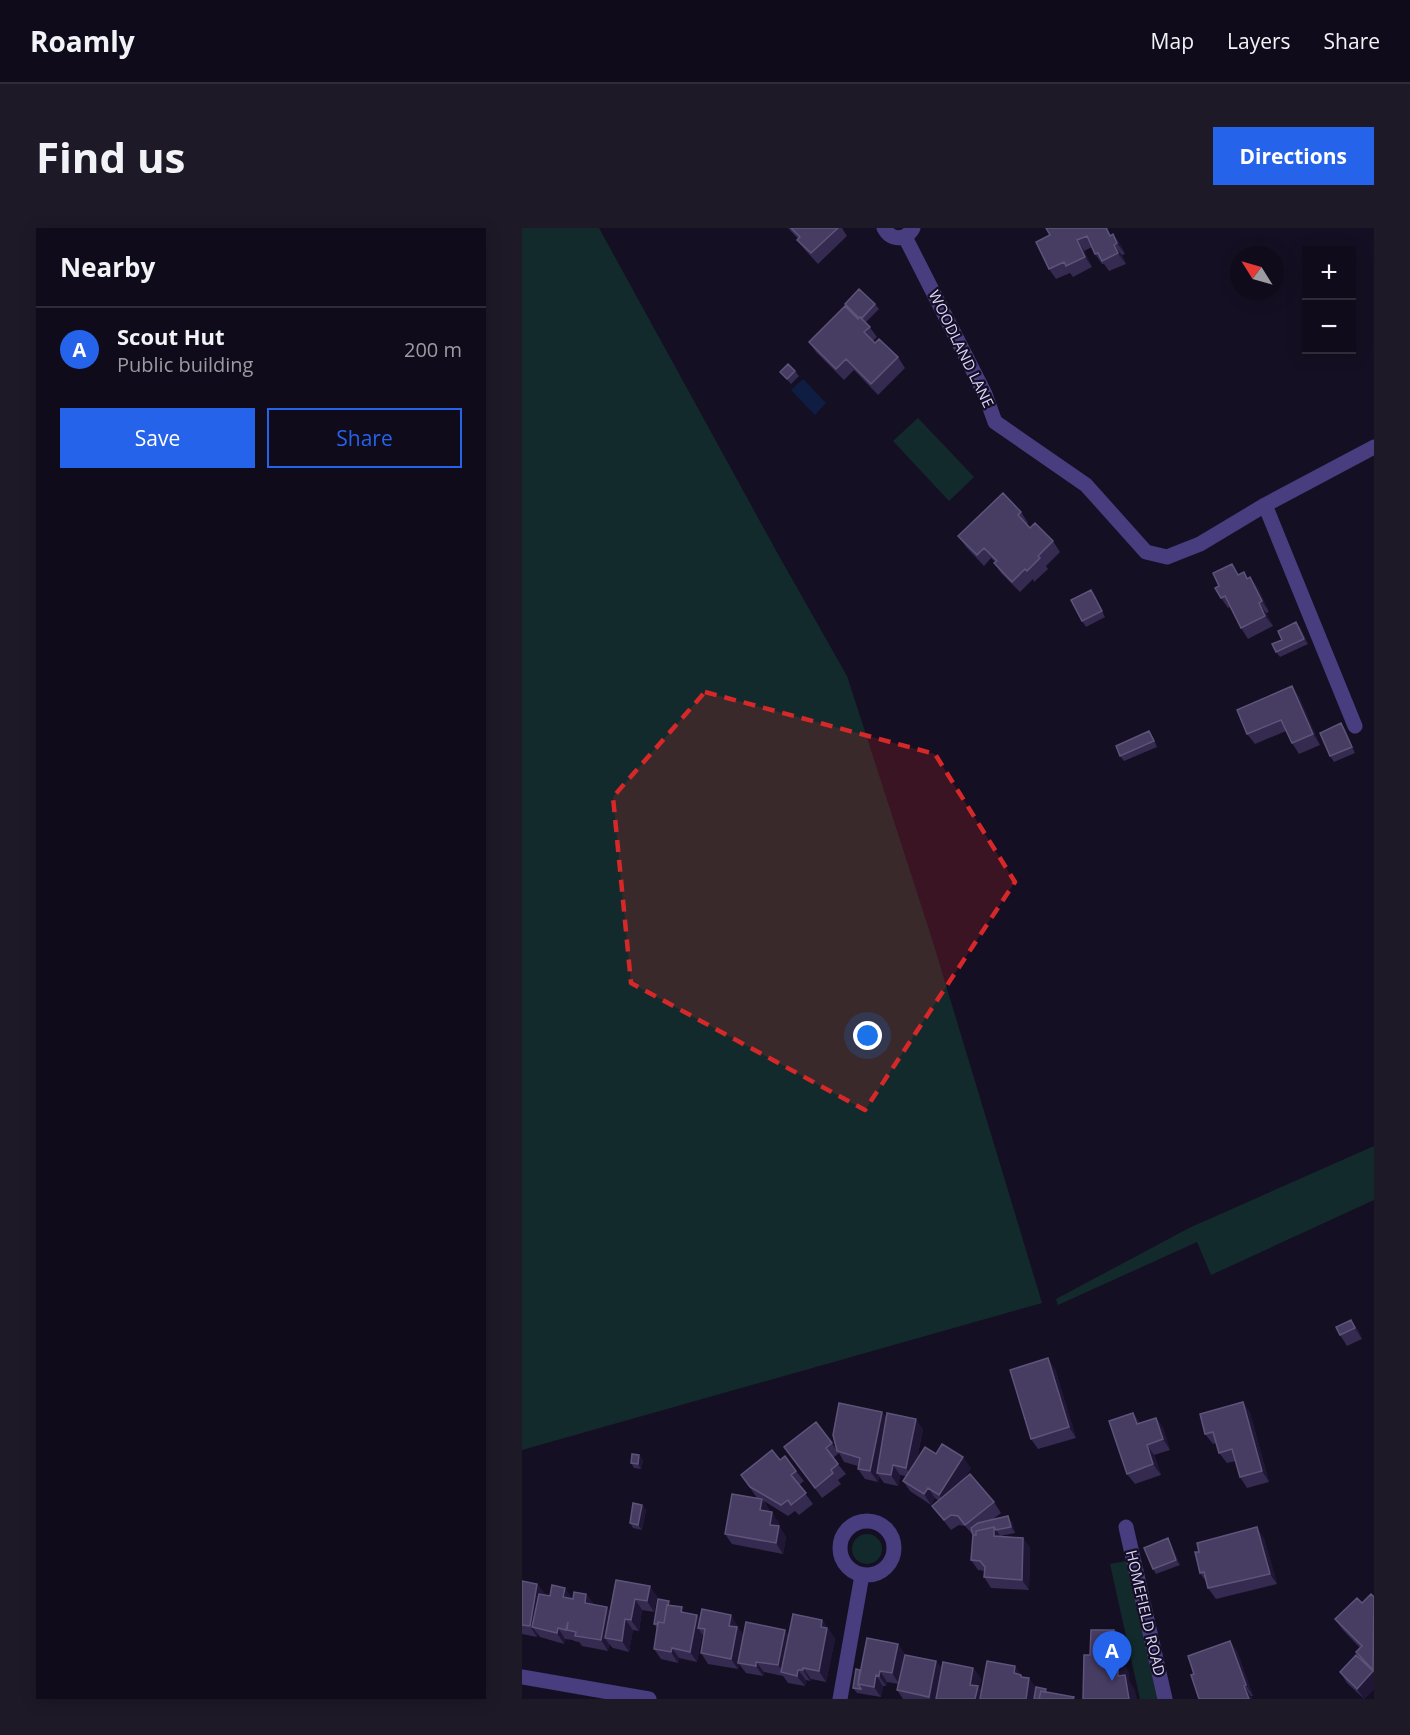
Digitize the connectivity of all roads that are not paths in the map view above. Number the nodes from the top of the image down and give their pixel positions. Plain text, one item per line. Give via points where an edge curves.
1 (885, 228) edge
2 (909, 232) edge
3 (1374, 447) edge
4 (1265, 505) junction
5 (1355, 726) dead end
6 (1126, 1527) dead end
7 (862, 1575) dead end
8 (522, 1677) edge
9 (649, 1699) edge
10 (840, 1699) edge
11 (1165, 1699) edge

1 - 2 street via 895,238
2 - 4 street, WOODLAND LANE via 995,422 1086,485 1146,552 1167,557 1200,544
3 - 4 street, WOODLAND LANE
4 - 5 street
6 - 11 street, HOMEFIELD ROAD
7 - 10 street
8 - 9 street

